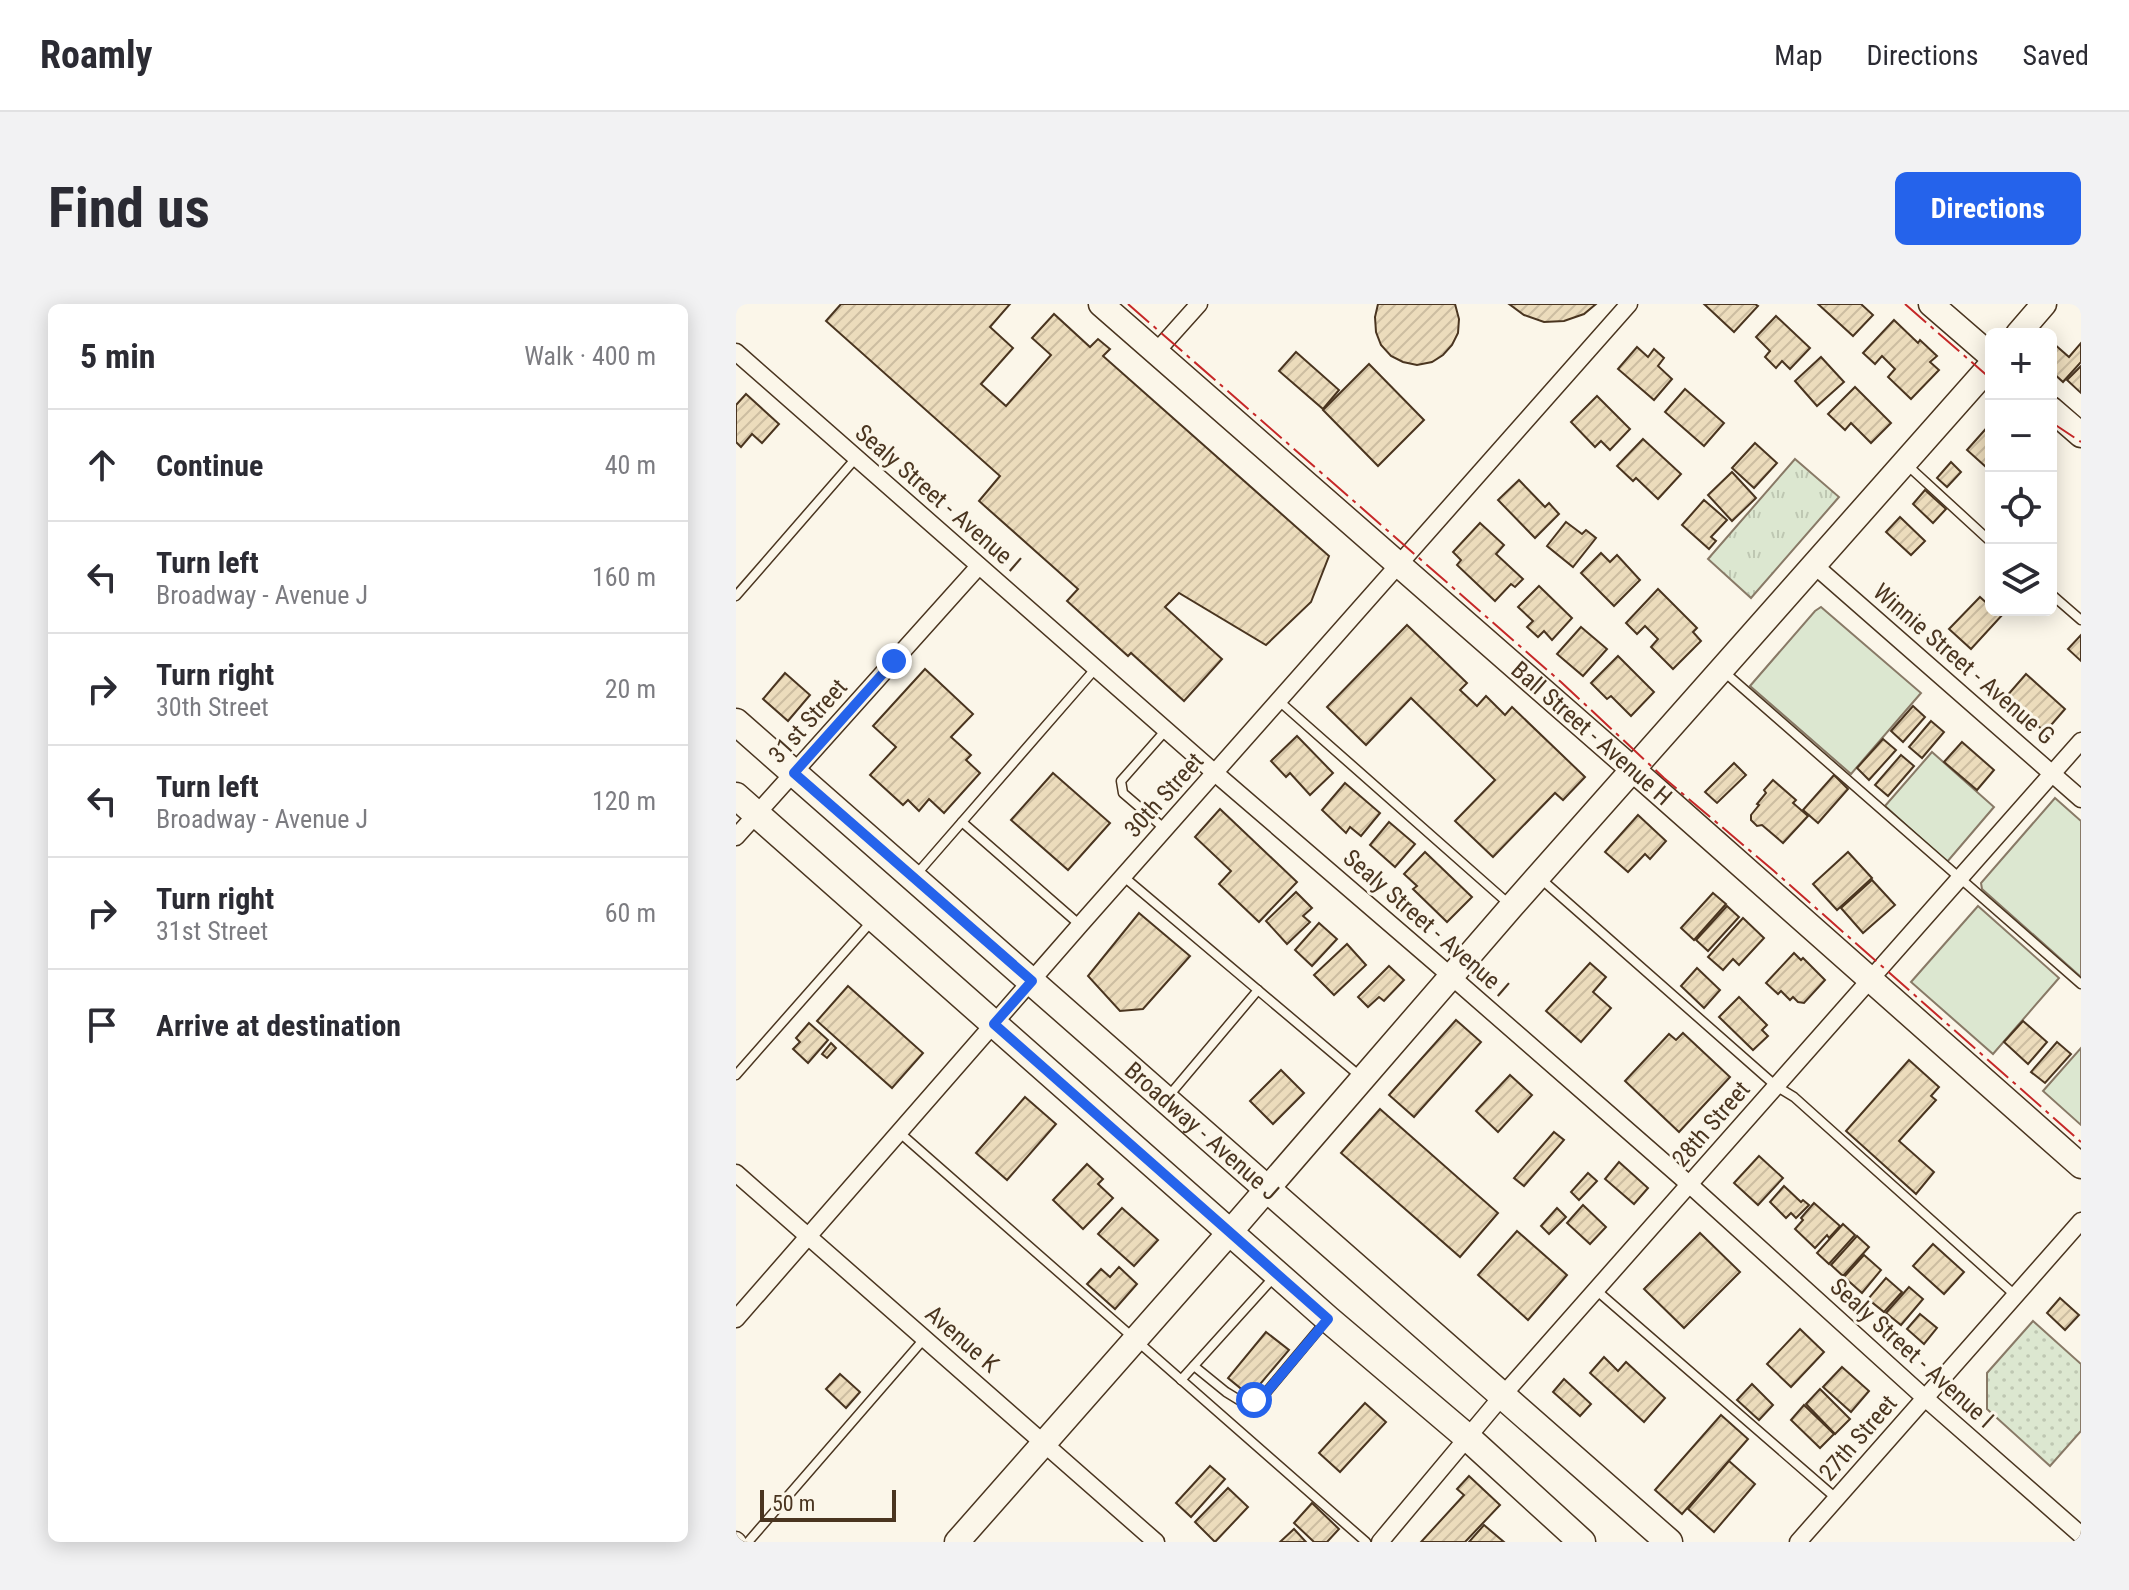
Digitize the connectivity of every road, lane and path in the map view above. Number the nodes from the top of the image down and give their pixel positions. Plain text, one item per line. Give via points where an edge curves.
1 (1101, 304) edge
2 (1199, 304) edge
3 (1629, 304) edge
4 (1931, 304) edge
5 (2044, 304) edge
6 (2023, 328) edge
7 (1985, 351) edge
8 (1156, 352) junction
9 (737, 356) edge
10 (1985, 372) edge
11 (2057, 414) edge
12 (2081, 435) edge
13 (856, 458) junction
14 (1904, 462) junction
15 (1985, 536) edge
16 (1399, 565) junction
17 (1814, 565) junction
18 (979, 566) junction
19 (736, 596) edge
20 (2057, 599) edge
21 (2081, 620) edge
22 (1096, 668) junction
23 (1722, 669) junction
24 (1279, 701) junction
25 (736, 722) edge
26 (1166, 730) junction
27 (2081, 741) edge
28 (1633, 770) junction
29 (794, 773) junction
30 (1215, 773) junction
31 (2053, 774) junction
32 (736, 796) edge
33 (2081, 799) edge
34 (756, 814) junction
35 (962, 822) junction
36 (1165, 829) junction
37 (736, 837) edge
38 (914, 877) junction
39 (1124, 877) junction
40 (1538, 877) junction
41 (1960, 877) junction
42 (1512, 906) junction
43 (874, 918) junction
44 (1080, 925) junction
45 (1452, 977) junction
46 (1870, 979) junction
47 (1032, 981) junction
48 (2081, 984) edge
49 (1258, 990) junction
50 (994, 1024) junction
51 (736, 1075) edge
52 (1363, 1079) junction
53 (1776, 1086) junction
54 (1166, 1098) junction
55 (899, 1132) junction
56 (2081, 1166) edge
57 (736, 1173) edge
58 (1690, 1185) junction
59 (1269, 1188) junction
60 (2081, 1221) edge
61 (1230, 1232) junction
62 (808, 1236) junction
63 (1277, 1274) junction
64 (1596, 1290) junction
65 (2016, 1295) junction
66 (736, 1319) edge
67 (1328, 1319) junction
68 (925, 1339) junction
69 (1135, 1340) junction
70 (1194, 1366) junction
71 (1181, 1380) junction
72 (1503, 1395) junction
73 (1925, 1398) junction
74 (1467, 1437) junction
75 (1045, 1444) junction
76 (1837, 1499) junction
77 (2081, 1535) edge
78 (748, 1542) edge
79 (957, 1542) edge
80 (1156, 1542) edge
81 (1366, 1542) edge
82 (1380, 1542) edge
83 (1582, 1542) edge
84 (1669, 1542) edge
85 (1798, 1542) edge

1 - 8 main road, Ball Street - Avenue H
2 - 8 street
3 - 16 street, 30th Street
4 - 7 main road
5 - 6 main road
8 - 16 main road, Ball Street - Avenue H
9 - 13 street, Sealy Street - Avenue I
10 - 14 main road
11 - 12 main road
13 - 18 street, Sealy Street - Avenue I
13 - 19 lane
14 - 15 lane
14 - 17 main road
16 - 24 street, 30th Street
16 - 28 main road, Ball Street - Avenue H
17 - 23 main road
17 - 31 street, Winnie Street - Avenue G
18 - 22 street, Sealy Street - Avenue I
18 - 29 street, 31st Street
20 - 21 lane
22 - 26 street, Sealy Street - Avenue I
22 - 35 lane
23 - 28 main road
23 - 41 lane
24 - 30 street, 30th Street
24 - 42 lane
25 - 29 main road, Broadway - Avenue J
26 - 30 street, Sealy Street - Avenue I
26 - 36 lane via 1121,781 1123,793
27 - 31 street, 28th Street
28 - 40 main road
28 - 46 main road, Ball Street - Avenue H
29 - 34 street, 31st Street
29 - 38 main road, Broadway - Avenue J
30 - 36 street, 30th Street
30 - 45 street, Sealy Street - Avenue I
31 - 33 street, Winnie Street - Avenue G
31 - 41 street, 28th Street
32 - 34 main road
34 - 37 street, 31st Street
34 - 43 main road
35 - 38 lane
35 - 44 lane
36 - 39 street, 30th Street
38 - 47 main road, Broadway - Avenue J
39 - 44 street, 30th Street
39 - 49 lane
40 - 42 main road
40 - 53 lane
41 - 46 street, 28th Street
41 - 48 lane
42 - 45 main road
43 - 50 main road
43 - 51 lane
44 - 47 street, 30th Street
45 - 52 main road
45 - 58 street, Sealy Street - Avenue I
46 - 53 street, 28th Street
46 - 56 main road, Ball Street - Avenue H
47 - 50 street, 30th Street
47 - 54 main road, Broadway - Avenue J
49 - 52 lane
49 - 54 lane
50 - 55 street, 30th Street
50 - 61 main road
52 - 59 main road
53 - 58 street, 28th Street
53 - 65 lane
54 - 59 main road, Broadway - Avenue J
55 - 62 street, 30th Street
55 - 69 lane
57 - 62 street, Avenue K
58 - 64 street, 28th Street
58 - 73 street, Sealy Street - Avenue I
59 - 61 main road
59 - 72 main road, Broadway - Avenue J
60 - 65 street, 27th Street
61 - 63 main road
61 - 69 main road
62 - 66 street, 30th Street
62 - 68 street, Avenue K
63 - 67 main road
63 - 70 lane
64 - 72 street, 28th Street
64 - 76 lane
65 - 73 street, 27th Street
67 - 70 lane via 1264,1395 1254,1400 1244,1403
67 - 74 main road
68 - 75 street, Avenue K
68 - 78 lane
69 - 71 lane
69 - 75 main road
70 - 71 lane
71 - 81 lane
72 - 74 street, 28th Street
72 - 84 main road, Broadway - Avenue J
73 - 76 street, 27th Street
73 - 77 street, Sealy Street - Avenue I
74 - 82 street, 28th Street
74 - 83 main road
75 - 79 main road
75 - 80 street, Avenue K
76 - 85 street, 27th Street

